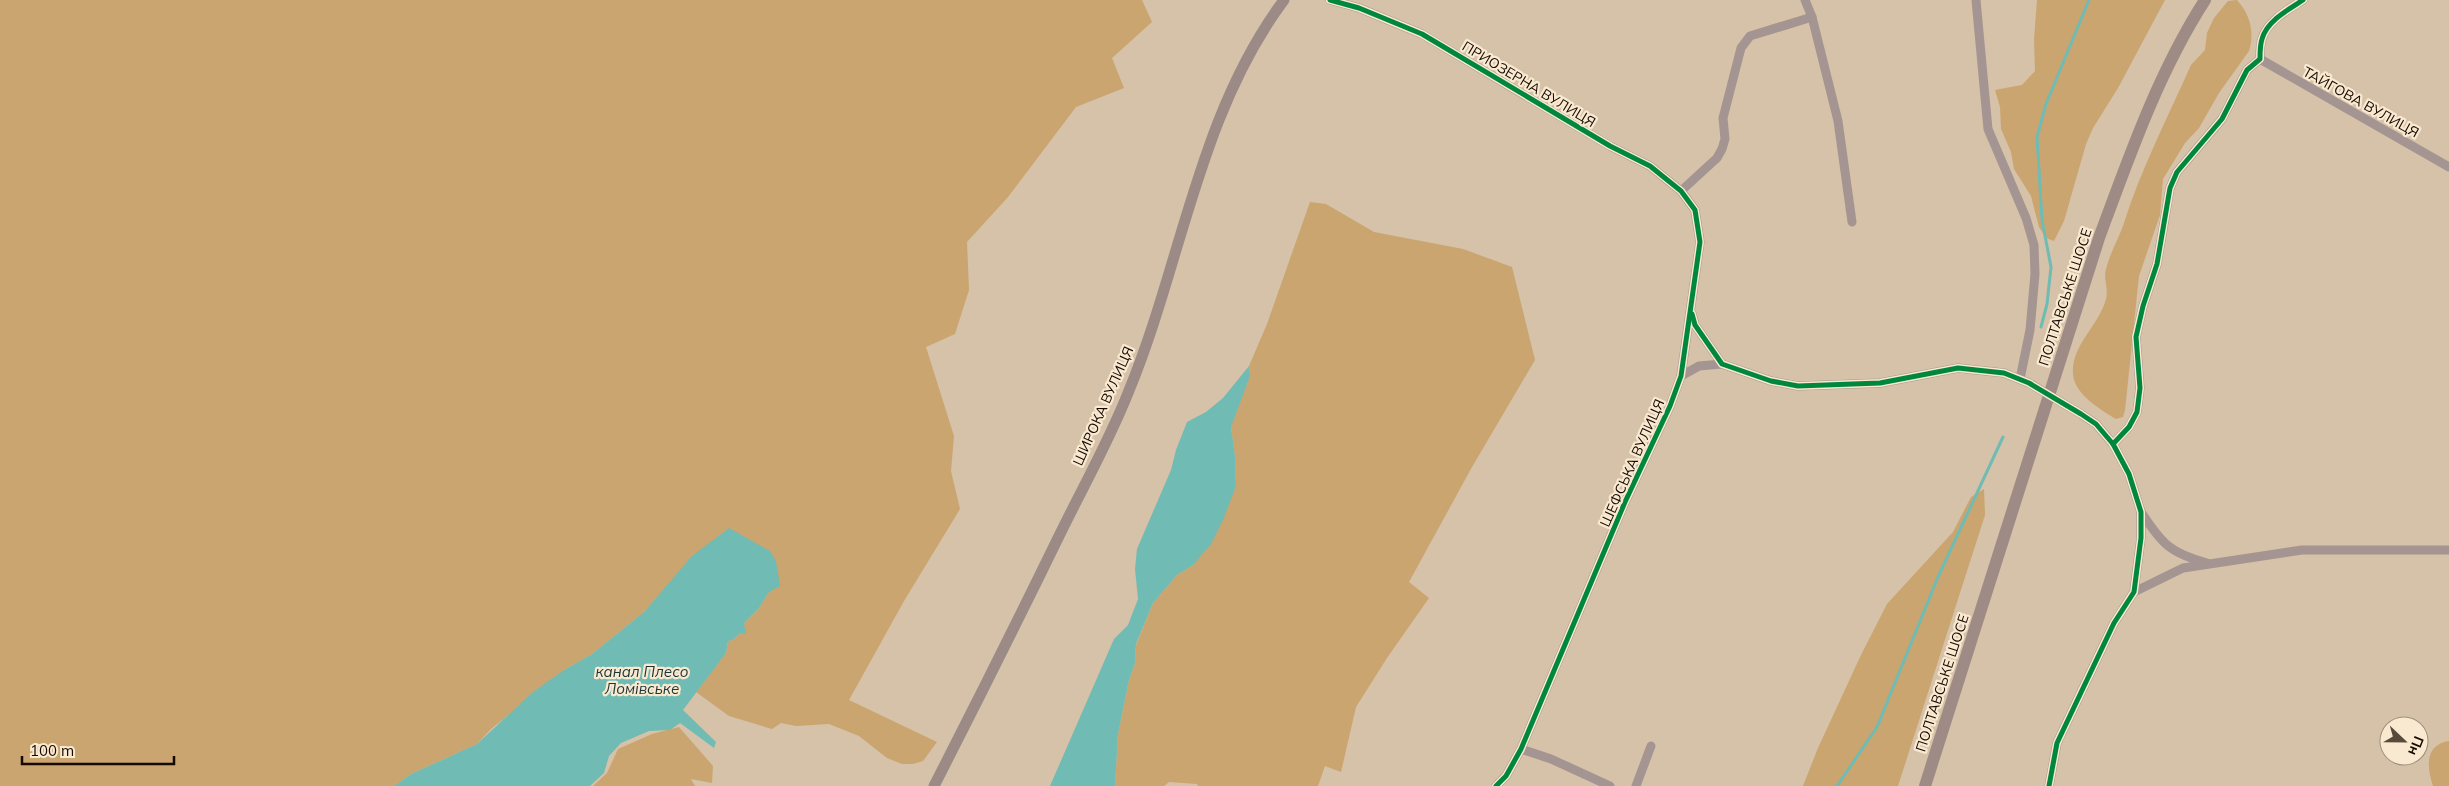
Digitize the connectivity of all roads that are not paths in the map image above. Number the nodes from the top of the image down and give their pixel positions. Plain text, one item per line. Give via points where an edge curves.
1 (1284, 0) edge
2 (1330, 0) edge
3 (1353, 0) edge
4 (1805, 0) edge
5 (1976, 0) edge
6 (2205, 0) edge
7 (2303, 0) edge
8 (1360, 8) junction
9 (1812, 17) junction
10 (2260, 59) junction
11 (2449, 167) edge
12 (1681, 190) junction
13 (1852, 222) dead end
14 (1691, 310) junction
15 (1722, 364) junction
16 (1682, 376) junction
17 (2020, 379) junction
18 (2050, 394) junction
19 (2113, 444) junction
20 (2141, 512) junction
21 (2449, 550) edge
22 (2212, 564) junction
23 (2134, 592) junction
24 (1650, 746) dead end
25 (1521, 749) junction
26 (934, 786) edge
27 (1496, 786) edge
28 (1610, 786) edge
29 (1636, 786) edge
30 (1925, 786) edge
31 (2049, 786) edge

1 - 26 main road, ШИРОКА ВУЛИЦЯ via 1232,84 1128,394
2 - 8 street, ПРИОЗЕРНА ВУЛИЦЯ
3 - 8 street
4 - 9 street
5 - 17 street via 1988,129 2026,218 2034,245 2030,330
6 - 18 main road, ПОЛТАВСЬКЕ ШОСЕ via 2173,58 2131,150 2099,238
7 - 10 street via 2279,16 2266,30
8 - 12 street, ПРИОЗЕРНА ВУЛИЦЯ via 1422,34 1610,146 1650,166
9 - 12 street via 1750,36 1745,41 1723,118 1725,139 1722,149 1717,158
9 - 13 street via 1838,121
10 - 11 street, ТАЙГОВА ВУЛИЦЯ
10 - 19 street via 2247,70 2222,119 2177,172 2170,188 2157,264 2136,337 2140,388 2137,412 2129,427
12 - 14 street, ШЕФСЬКА ВУЛИЦЯ via 1695,210 1700,242
14 - 15 street via 1695,325
14 - 16 street, ШЕФСЬКА ВУЛИЦЯ
15 - 16 street via 1699,366
15 - 17 street via 1771,381 1798,386 1880,383 1958,368 2004,373
16 - 25 street, ШЕФСЬКА ВУЛИЦЯ
17 - 18 street
18 - 19 street via 2096,424
18 - 30 main road, ПОЛТАВСЬКЕ ШОСЕ
19 - 20 street
20 - 22 street via 2159,539 2182,556
20 - 23 street
21 - 22 street via 2302,550
22 - 23 street via 2183,568
23 - 31 street via 2114,624 2058,744
24 - 29 street
25 - 27 street, ШЕФСЬКА ВУЛИЦЯ via 1506,776
25 - 28 street

